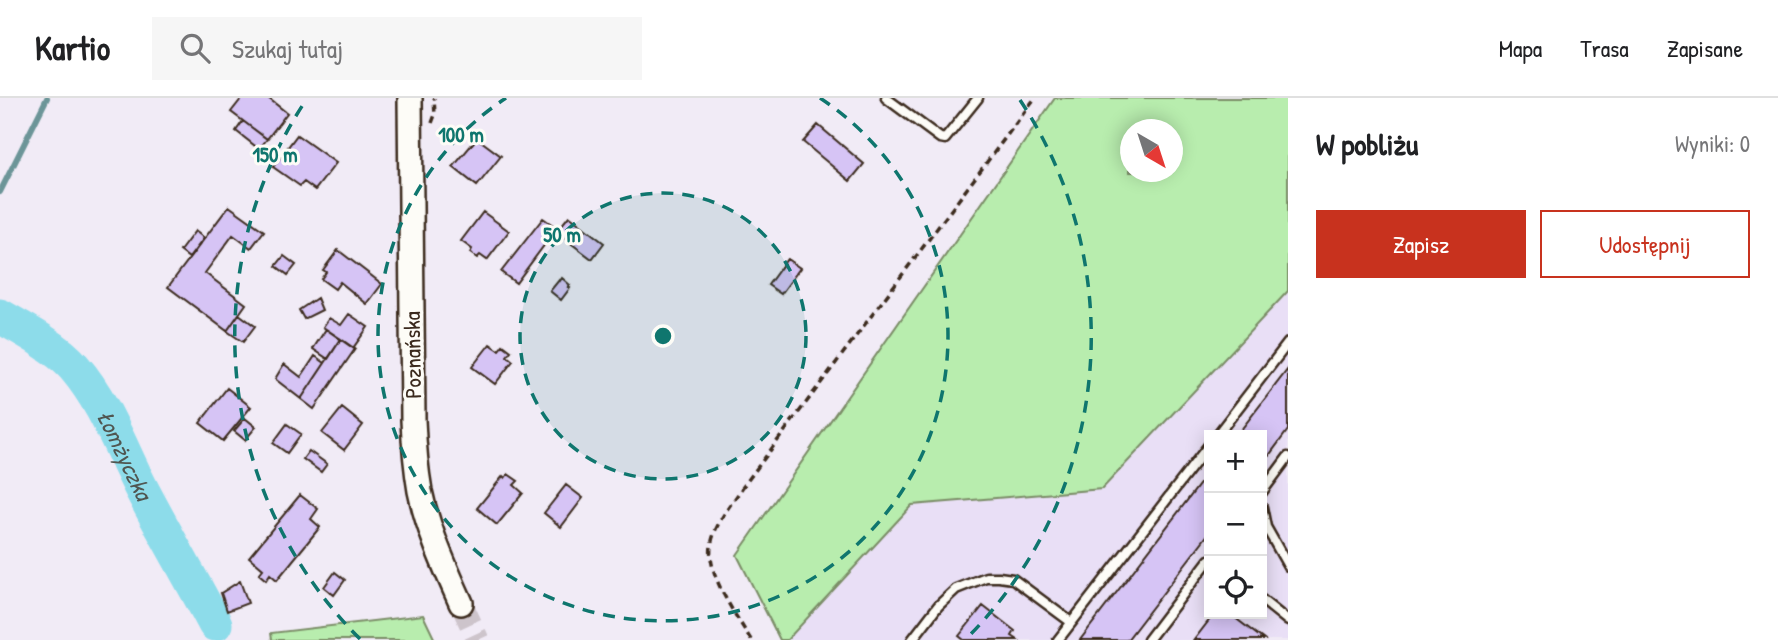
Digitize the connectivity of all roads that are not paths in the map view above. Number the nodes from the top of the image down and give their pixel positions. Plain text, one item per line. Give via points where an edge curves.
1 (410, 98) edge
2 (886, 98) edge
3 (978, 98) edge
4 (1288, 343) edge
5 (1220, 430) edge
6 (1204, 450) edge
7 (1288, 457) edge
8 (1267, 485) edge
9 (1267, 529) edge
10 (1288, 566) edge
11 (1204, 567) edge
12 (460, 603) tunnel mouth
13 (1267, 604) edge
14 (1288, 621) edge
15 (1071, 622) junction
16 (912, 640) edge
17 (1058, 640) edge
18 (1148, 640) edge

1 - 12 street, Poznańska via 415,456 427,517
2 - 3 lane via 945,139
4 - 5 lane
6 - 15 lane
7 - 8 lane
9 - 10 lane
11 - 18 lane
13 - 14 lane
15 - 16 lane via 1013,579 986,577 956,589
15 - 17 lane

